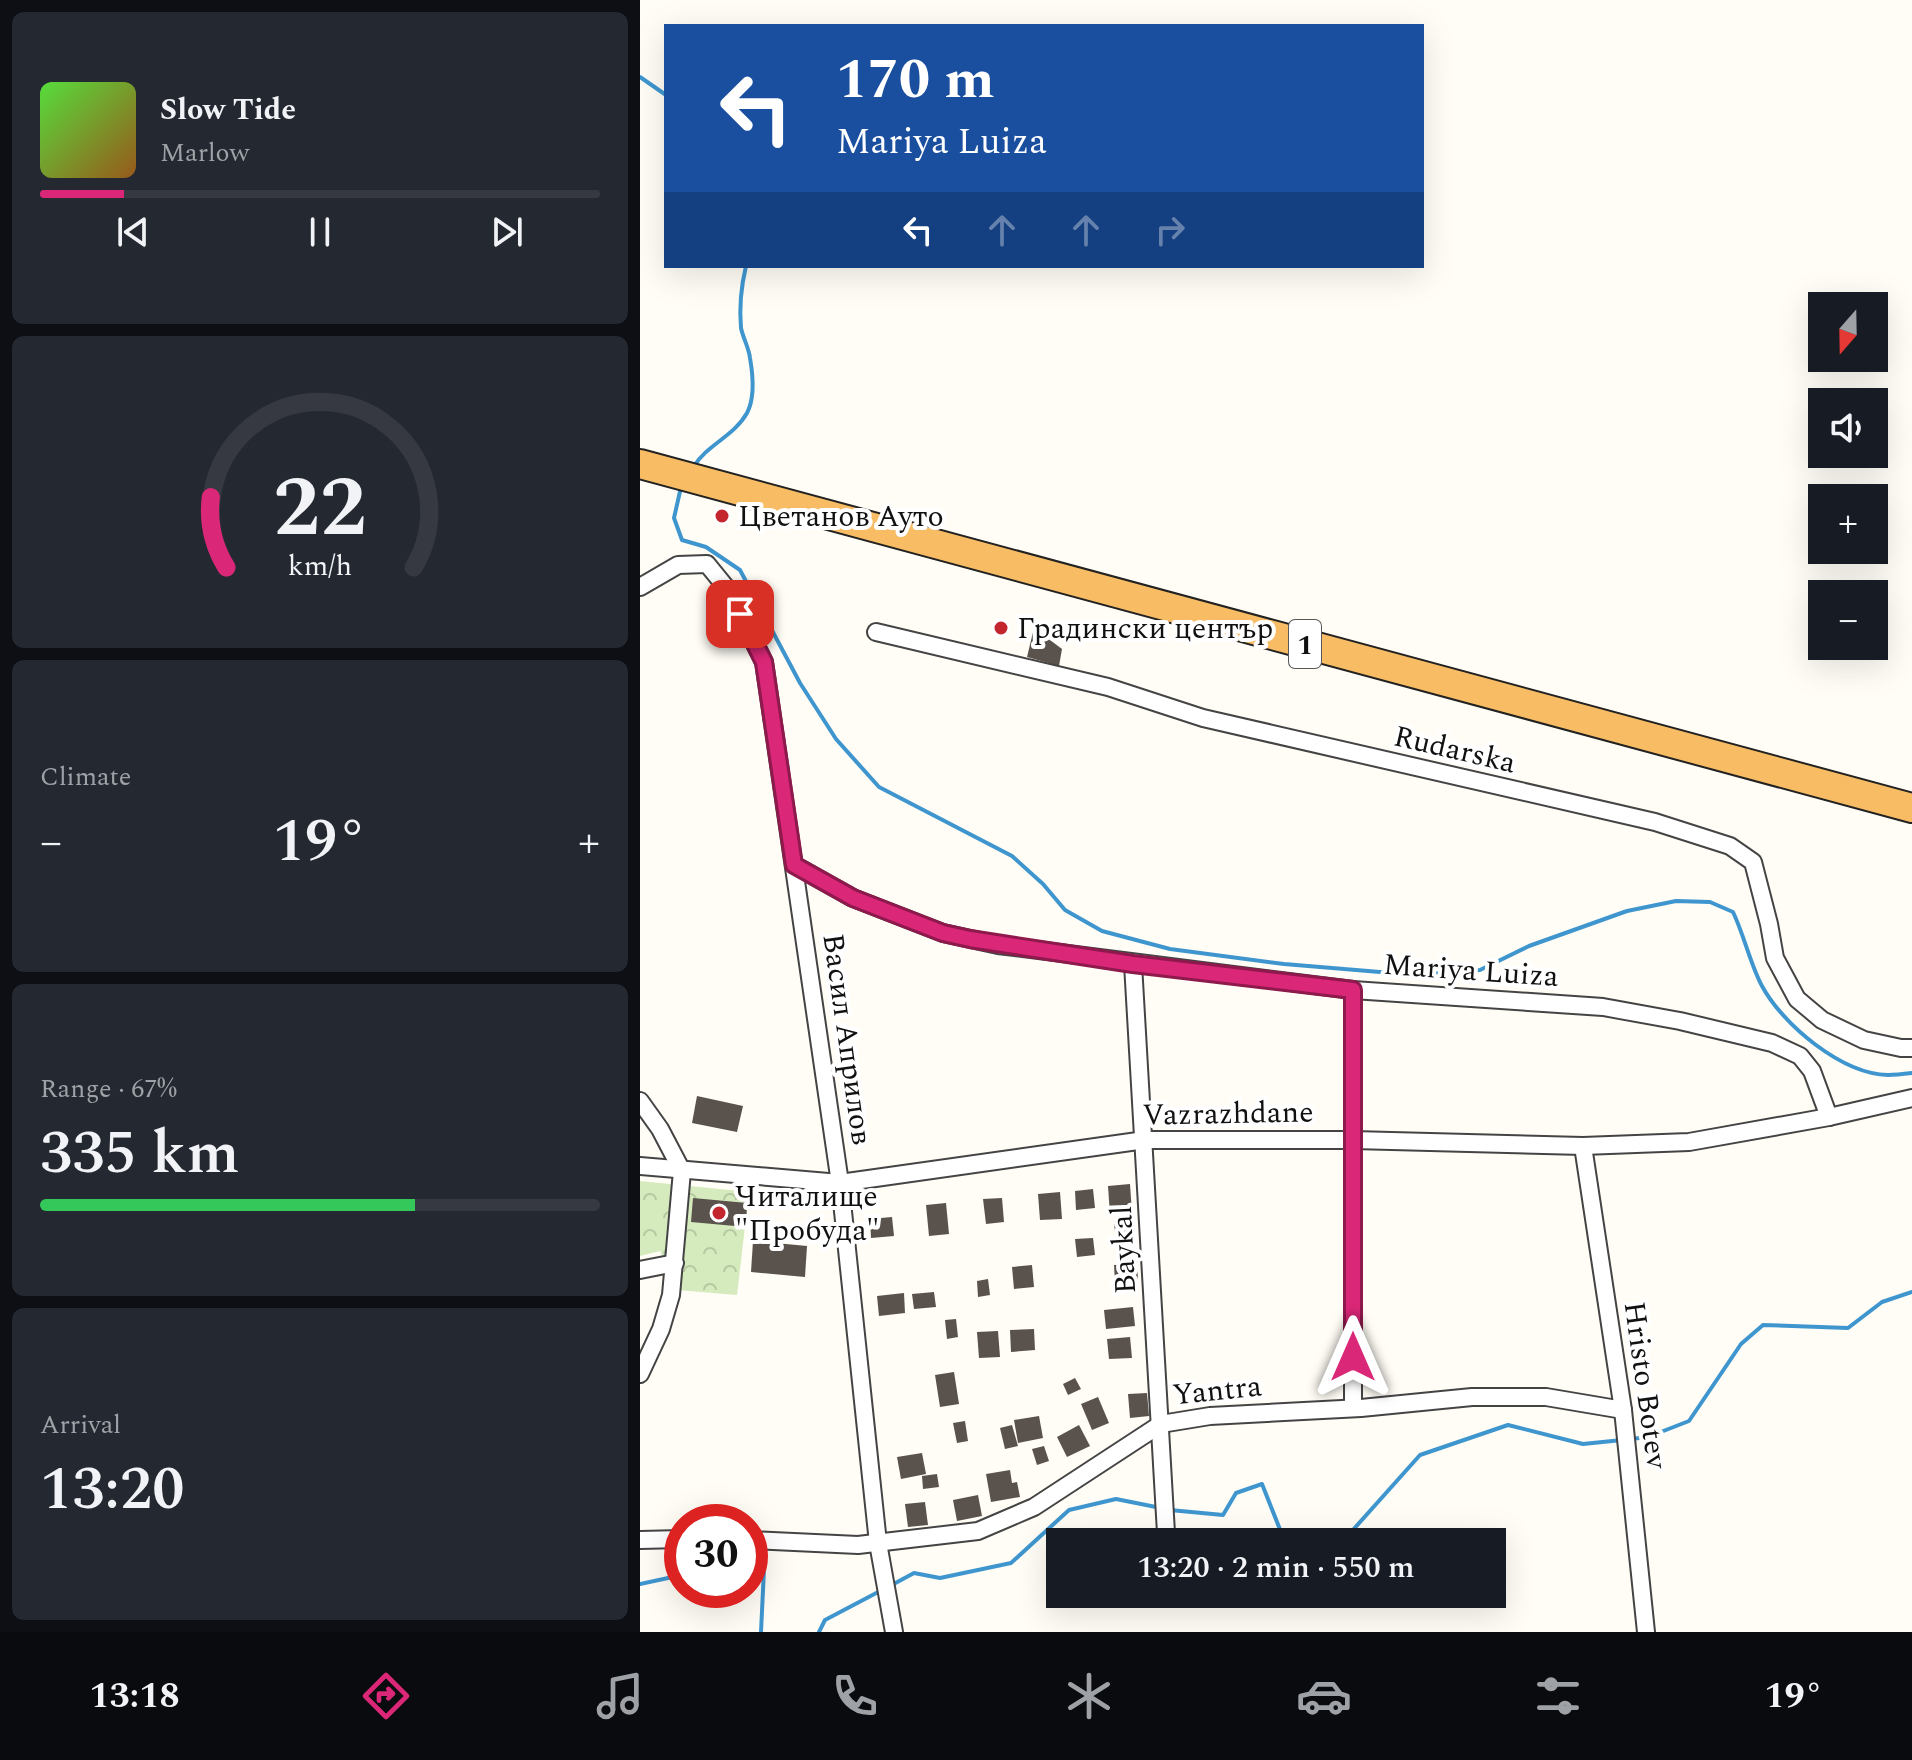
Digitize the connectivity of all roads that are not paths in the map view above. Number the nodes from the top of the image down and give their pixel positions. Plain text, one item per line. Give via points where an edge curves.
1 (640, 464) edge
2 (640, 587) edge
3 (876, 632) dead end
4 (1912, 808) edge
5 (794, 865) junction
6 (1133, 964) junction
7 (1353, 990) junction
8 (1912, 1048) edge
9 (1912, 1098) edge
10 (640, 1101) edge
11 (1829, 1117) junction
12 (1145, 1140) junction
13 (1353, 1140) junction
14 (1583, 1146) junction
15 (640, 1166) edge
16 (682, 1171) junction
17 (840, 1183) junction
18 (675, 1263) junction
19 (640, 1270) edge
20 (640, 1374) edge
21 (1353, 1408) junction
22 (1623, 1414) junction
23 (1161, 1424) junction
24 (1166, 1528) edge
25 (664, 1539) edge
26 (640, 1540) edge
27 (768, 1541) edge
28 (878, 1543) junction
29 (894, 1632) edge
30 (1646, 1632) edge

1 - 4 highway, 1
2 - 5 street, Васил Априлов via 678,565 707,564 729,591 764,662
3 - 8 street, Rudarska via 1108,687 1203,718 1655,822 1730,846 1753,862 1775,958 1797,999 1822,1020 1864,1040
5 - 6 street, Mariya Luiza via 853,898 943,933
5 - 17 street, Васил Априлов
6 - 7 street, Mariya Luiza
6 - 12 street, Baykal
7 - 11 street, Mariya Luiza via 1603,1007 1772,1043 1800,1056 1812,1071
7 - 13 street
9 - 11 street, Vazrazhdane
10 - 16 street
11 - 14 street, Vazrazhdane via 1689,1142
12 - 13 street, Vazrazhdane
12 - 17 street, Vazrazhdane
12 - 23 street, Baykal
13 - 14 street, Vazrazhdane
13 - 21 street
14 - 22 street, Hristo Botev
15 - 16 street, Vazrazhdane
16 - 17 street, Vazrazhdane
16 - 18 street
17 - 28 street, Васил Априлов
18 - 19 street
18 - 20 street via 661,1329
21 - 22 street, Yantra via 1472,1397 1546,1397
21 - 23 street, Yantra via 1266,1411
22 - 30 street, Hristo Botev
23 - 24 street, Baykal
23 - 28 street, Yantra via 1034,1507 978,1531
25 - 26 street
27 - 28 street, Yantra
28 - 29 street, Васил Априлов

